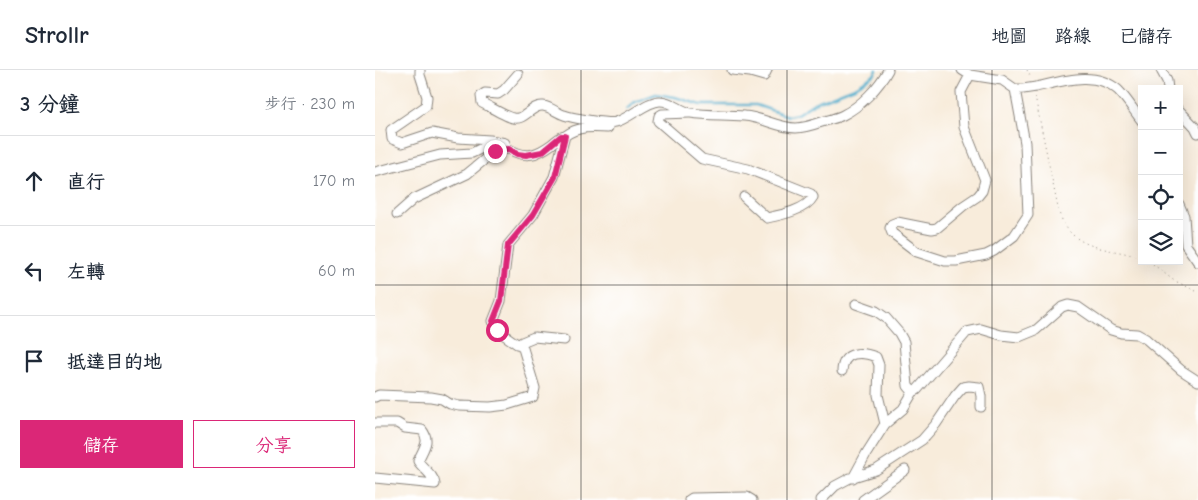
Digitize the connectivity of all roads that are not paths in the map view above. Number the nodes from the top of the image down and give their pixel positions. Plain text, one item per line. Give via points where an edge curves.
1 (420, 70) edge
2 (732, 70) edge
3 (767, 70) edge
4 (888, 70) edge
5 (1161, 70) edge
6 (966, 72) edge
7 (518, 74) dead end
8 (1168, 85) edge
9 (1019, 89) junction
10 (1138, 107) edge
11 (1131, 108) junction
12 (689, 113) junction
13 (1183, 114) edge
14 (1138, 116) edge
15 (614, 123) junction
16 (1198, 133) edge
17 (565, 136) junction
18 (490, 140) junction
19 (507, 149) junction
20 (375, 172) edge
21 (744, 197) dead end
22 (397, 214) dead end
23 (1183, 214) edge
24 (1198, 262) edge
25 (856, 304) dead end
26 (564, 340) dead end
27 (522, 346) junction
28 (842, 371) dead end
29 (1198, 381) edge
30 (913, 392) junction
31 (376, 397) edge
32 (981, 407) dead end
33 (375, 423) edge
34 (885, 424) junction
35 (905, 470) dead end
36 (375, 478) edge
37 (853, 478) junction
38 (689, 500) edge
39 (752, 500) edge
40 (821, 500) edge
41 (863, 500) edge

1 - 18 lane via 426,106 391,130 392,139 402,142 432,133
2 - 3 lane via 764,76
4 - 12 lane via 859,104 843,115 816,125 797,128 744,116
5 - 8 lane
6 - 9 lane via 1002,80
6 - 9 lane via 961,92 964,127 985,180 982,191 937,228 897,222 891,228 892,233 917,252 945,261 994,252 1014,236 1028,216
7 - 15 lane via 498,94 485,93 481,96 482,103 513,118 541,106 564,115
9 - 11 lane, bridge via 1083,76 1095,78 1107,81 1118,90
10 - 11 lane
11 - 14 lane
12 - 15 lane via 661,100
12 - 21 lane via 662,114 658,122 702,159 748,169 813,197 810,203 784,215 767,218
13 - 16 lane
15 - 17 lane via 613,128 586,127
17 - 19 lane via 542,152 526,155
17 - 27 lane via 555,177 533,215 508,245 501,301 493,321 497,330
18 - 19 lane via 505,143
18 - 20 lane via 472,153 440,155
19 - 22 lane via 495,151 467,174 414,199
23 - 24 lane via 1186,245
25 - 30 lane via 876,311 899,333 904,342 908,386
26 - 27 lane via 530,337 522,342
27 - 31 lane via 535,388 533,397 490,407 459,406 431,397
28 - 34 lane via 842,364 853,354 866,353 875,357 879,365 878,395
29 - 30 lane via 1146,339 1137,334 1111,330 1078,307 1068,305 1036,330 1019,337 981,329 967,332
30 - 34 lane via 903,409
32 - 37 lane via 979,387 963,388 922,440 876,470
33 - 36 lane via 397,423 405,428 422,430 427,440 418,460 435,484
34 - 37 lane
35 - 41 lane
37 - 40 lane via 835,486
38 - 39 lane via 747,497

